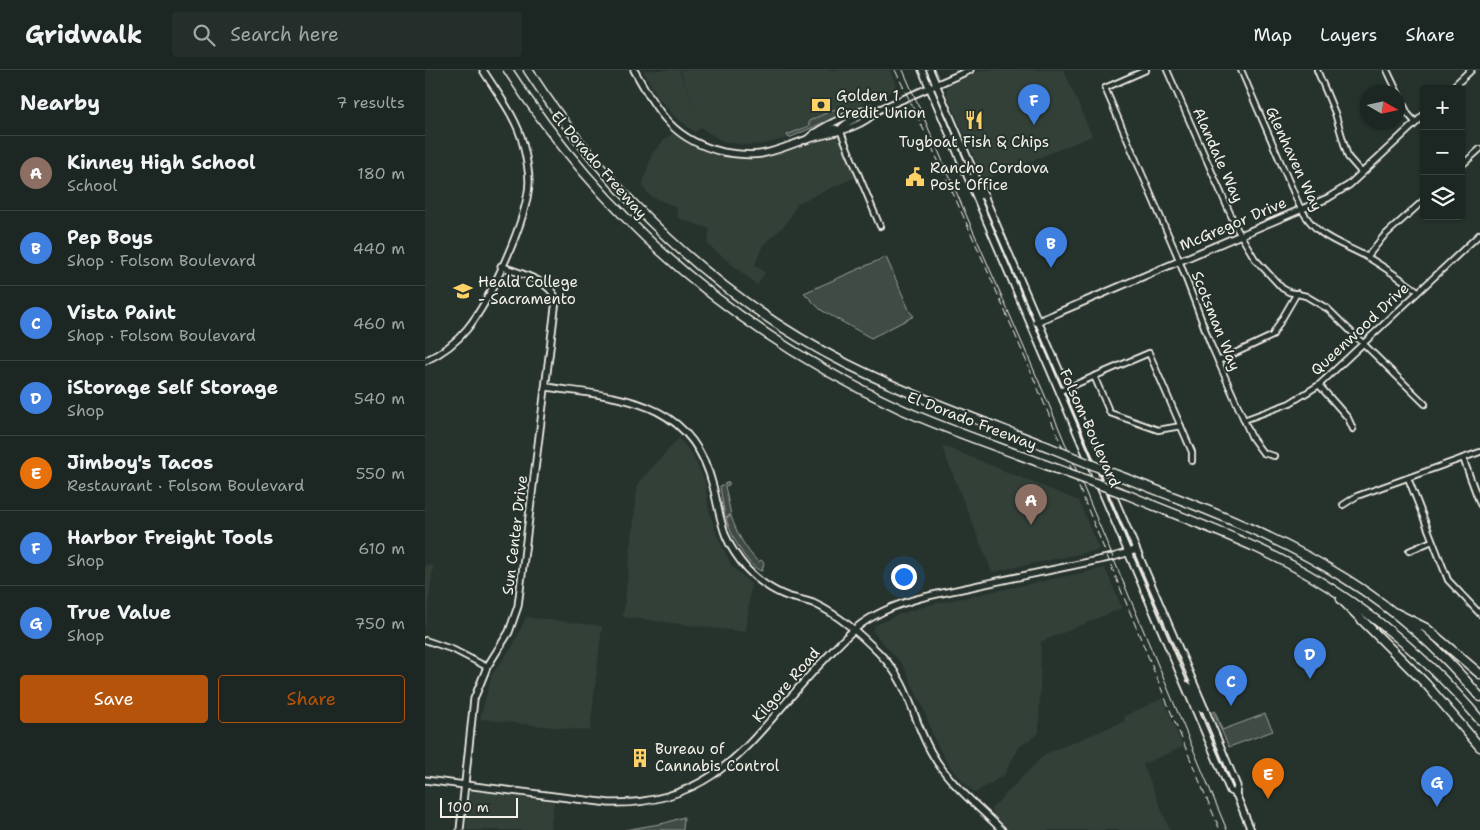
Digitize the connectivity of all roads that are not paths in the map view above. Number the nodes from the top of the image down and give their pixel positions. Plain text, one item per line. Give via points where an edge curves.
1 (483, 70) edge
2 (508, 70) edge
3 (528, 70) edge
4 (634, 70) edge
5 (922, 70) edge
6 (930, 70) edge
7 (969, 70) edge
8 (1146, 70) edge
9 (1167, 70) edge
10 (1241, 70) edge
11 (1317, 70) edge
12 (1387, 70) edge
13 (1468, 71) edge
14 (937, 84) junction
15 (1455, 85) edge
16 (929, 88) junction
17 (870, 108) junction
18 (878, 110) junction
19 (1420, 119) edge
20 (1416, 123) junction
21 (840, 130) junction
22 (813, 133) junction
23 (806, 140) junction
24 (1480, 149) edge
25 (1465, 162) edge
26 (966, 173) junction
27 (1361, 173) junction
28 (985, 196) junction
29 (1420, 204) edge
30 (1301, 209) junction
31 (879, 226) dead end
32 (1239, 234) junction
33 (1480, 234) edge
34 (1367, 257) junction
35 (1179, 260) junction
36 (501, 266) junction
37 (1418, 291) junction
38 (1297, 293) junction
39 (1039, 320) junction
40 (1031, 324) junction
41 (1363, 343) junction
42 (425, 361) edge
43 (1218, 361) junction
44 (1094, 376) junction
45 (1319, 385) junction
46 (546, 386) junction
47 (1063, 389) junction
48 (1425, 404) dead end
49 (1243, 420) junction
50 (1181, 426) junction
51 (1353, 429) dead end
52 (1480, 452) edge
53 (1274, 456) dead end
54 (1463, 458) junction
55 (1192, 461) dead end
56 (1408, 478) junction
57 (1480, 504) edge
58 (1343, 505) dead end
59 (1432, 541) junction
60 (1136, 550) junction
61 (1409, 551) dead end
62 (1129, 553) junction
63 (1333, 590) junction
64 (1385, 608) junction
65 (1480, 614) edge
66 (855, 629) junction
67 (425, 640) edge
68 (487, 667) junction
69 (1480, 674) edge
70 (1185, 683) junction
71 (1480, 697) edge
72 (1199, 700) junction
73 (1480, 720) edge
74 (1480, 747) edge
75 (425, 780) edge
76 (465, 784) junction
77 (1236, 794) junction
78 (460, 830) edge
79 (1002, 830) edge
80 (1251, 830) edge

1 - 36 street via 520,134 529,182 525,205
2 - 63 highway, El Dorado Freeway, bridge via 566,154 605,198 676,267 788,349 902,409 1258,548
3 - 64 highway, El Dorado Freeway, bridge via 582,147 619,190 681,250 748,303 796,335 897,388 1247,527 1346,579
4 - 23 street via 657,111 674,130 693,142 732,154 759,155
5 - 16 street, Folsom Boulevard
6 - 14 street, Folsom Boulevard
7 - 14 street
8 - 35 street, Scotsman Way via 1105,88
9 - 32 street, Alandale Way
10 - 30 street, Glenhaven Way
11 - 27 street via 1335,113 1348,157
12 - 20 street via 1408,114
13 - 15 street
14 - 16 street
14 - 28 street, Folsom Boulevard
16 - 18 street
16 - 26 street, Folsom Boulevard
17 - 18 street
17 - 21 street via 867,115 846,123
17 - 22 street
18 - 21 street via 871,117
19 - 20 street, McGregor Drive
20 - 27 street, McGregor Drive
21 - 22 street via 834,128
21 - 23 street
21 - 31 street
22 - 23 street
24 - 25 street
26 - 28 street via 972,177 980,195
26 - 40 street, Folsom Boulevard
27 - 30 street, McGregor Drive via 1340,192
28 - 39 street, Folsom Boulevard
29 - 34 street via 1383,237
30 - 32 street, McGregor Drive
30 - 34 street, Glenhaven Way via 1322,236
32 - 35 street, McGregor Drive
32 - 38 street, Alandale Way via 1270,277 1289,292
33 - 37 street, Queenwood Drive
34 - 37 street, Glenhaven Way
35 - 39 street, McGregor Drive
35 - 43 street, Scotsman Way
36 - 42 street via 484,304 468,329 445,351
36 - 46 street, Sun Center Drive via 545,284 554,292 556,300
37 - 41 street, Queenwood Drive
38 - 41 street, Alandale Way via 1328,309
38 - 43 street via 1272,336
39 - 40 street, McGregor Drive
39 - 47 street, Folsom Boulevard
40 - 47 street, Folsom Boulevard
41 - 45 street, Queenwood Drive
41 - 48 street, Alandale Way
43 - 49 street, Scotsman Way
44 - 47 street
44 - 50 street via 1111,413 1158,430
44 - 50 street via 1149,353
45 - 49 street, Queenwood Drive via 1290,403
45 - 51 street via 1348,418
46 - 66 street via 629,399 677,424 704,459 714,488 719,522 735,554 748,570 773,589 811,603
46 - 68 street, Sun Center Drive via 518,606 509,632
47 - 60 street, Folsom Boulevard
47 - 62 street, Folsom Boulevard
49 - 53 street, Scotsman Way via 1257,447 1266,455
50 - 55 street via 1192,452
52 - 54 street
54 - 56 street
54 - 57 street
56 - 58 street via 1357,496
56 - 59 street
59 - 61 street
59 - 65 street via 1448,580
60 - 62 street, Kilgore Road
60 - 72 street, Folsom Boulevard
62 - 66 street, Kilgore Road via 909,600 873,616
62 - 70 street, Folsom Boulevard
63 - 73 highway, El Dorado Freeway via 1375,618 1419,655
63 - 74 highway via 1426,684
64 - 69 highway via 1426,628
64 - 71 highway, El Dorado Freeway via 1430,645
66 - 76 street, Kilgore Road via 750,745 730,764 694,787 650,800 621,803
66 - 79 street via 886,660 904,684 923,737 940,768
67 - 68 street via 455,650
68 - 76 street, Sun Center Drive via 474,699
70 - 72 street
70 - 77 street, Folsom Boulevard via 1230,790
72 - 77 street, Folsom Boulevard via 1237,786
75 - 76 street, Kilgore Road
76 - 78 street, Sun Center Drive
77 - 80 street, Folsom Boulevard

